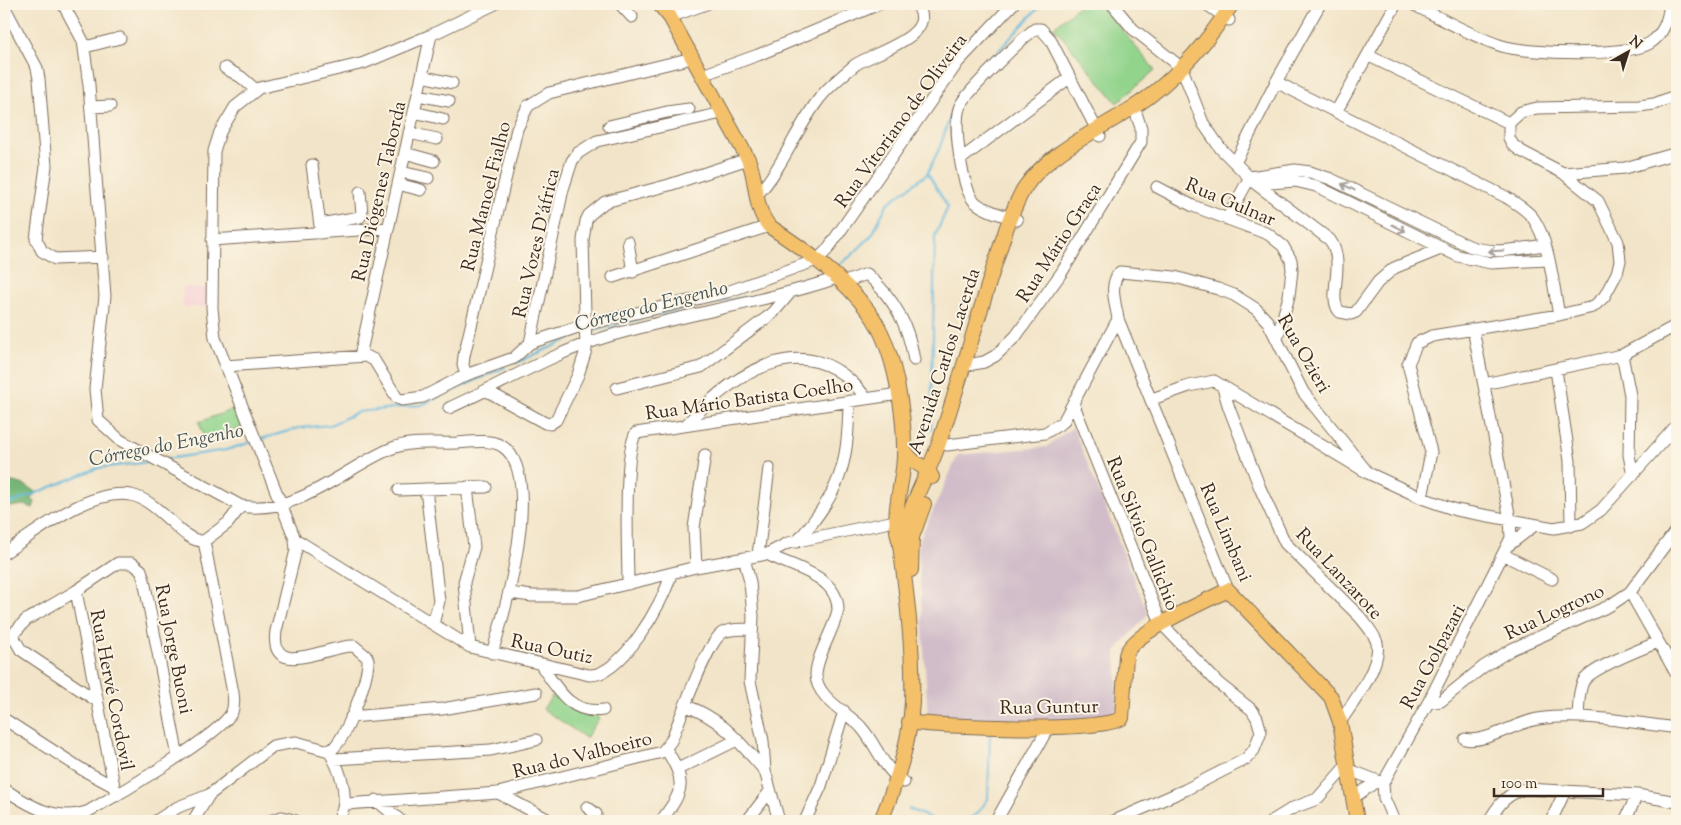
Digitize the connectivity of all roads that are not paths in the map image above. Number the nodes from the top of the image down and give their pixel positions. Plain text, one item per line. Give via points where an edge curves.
1 (63, 4) edge
2 (495, 4) edge
3 (620, 4) edge
4 (706, 4) edge
5 (879, 4) edge
6 (1013, 4) edge
7 (1112, 4) edge
8 (1206, 4) edge
9 (1232, 4) edge
10 (1239, 4) edge
11 (1320, 4) edge
12 (1396, 4) edge
13 (1412, 4) edge
14 (1670, 4) edge
15 (917, 5) edge
16 (4, 6) edge
17 (666, 9) edge
18 (632, 17) dead end
19 (1227, 18) junction
20 (431, 35) junction
21 (120, 38) dead end
22 (85, 47) junction
23 (1369, 56) junction
24 (692, 58) junction
25 (225, 68) dead end
26 (1183, 72) junction
27 (702, 75) junction
28 (422, 76) junction
29 (1069, 78) junction
30 (452, 82) dead end
31 (1276, 82) junction
32 (256, 90) junction
33 (418, 95) junction
34 (1677, 95) edge
35 (449, 101) dead end
36 (110, 106) dead end
37 (91, 107) junction
38 (688, 109) dead end
39 (1136, 110) junction
40 (414, 112) junction
41 (667, 112) junction
42 (1336, 112) junction
43 (722, 113) junction
44 (443, 119) dead end
45 (1509, 123) junction
46 (673, 124) junction
47 (609, 126) dead end
48 (409, 133) junction
49 (1098, 133) junction
50 (437, 139) dead end
51 (405, 153) junction
52 (1677, 153) edge
53 (961, 159) junction
54 (434, 160) dead end
55 (748, 160) junction
56 (1235, 163) junction
57 (312, 165) dead end
58 (400, 172) junction
59 (1563, 173) junction
60 (428, 178) dead end
61 (1253, 180) junction
62 (398, 184) junction
63 (1157, 187) dead end
64 (421, 190) dead end
65 (360, 192) dead end
66 (756, 195) junction
67 (1014, 219) junction
68 (1227, 219) junction
69 (769, 226) junction
70 (320, 228) junction
71 (388, 228) junction
72 (212, 240) junction
73 (628, 242) dead end
74 (1544, 245) junction
75 (1441, 249) junction
76 (103, 257) junction
77 (1548, 260) junction
78 (819, 262) junction
79 (633, 272) junction
80 (613, 278) dead end
81 (838, 279) junction
82 (789, 294) junction
83 (1559, 315) junction
84 (1118, 319) junction
85 (1677, 325) edge
86 (1473, 329) junction
87 (585, 335) junction
88 (1277, 339) junction
89 (530, 343) junction
90 (1622, 355) junction
91 (360, 356) junction
92 (914, 360) dead end
93 (225, 366) junction
94 (968, 366) junction
95 (1556, 370) junction
96 (466, 375) junction
97 (1484, 384) junction
98 (617, 388) dead end
99 (1223, 388) junction
100 (487, 391) junction
101 (898, 394) junction
102 (866, 398) junction
103 (1152, 399) junction
104 (849, 401) junction
105 (1073, 403) junction
106 (449, 408) dead end
107 (686, 425) junction
108 (1677, 425) edge
109 (943, 444) junction
110 (904, 448) junction
111 (705, 454) dead end
112 (768, 468) dead end
113 (903, 470) junction
114 (927, 472) junction
115 (1368, 473) junction
116 (1633, 475) junction
117 (486, 486) dead end
118 (466, 487) junction
119 (426, 489) junction
120 (399, 490) dead end
121 (1422, 498) junction
122 (283, 505) junction
123 (242, 506) junction
124 (1510, 519) junction
125 (907, 524) junction
126 (1535, 525) junction
127 (1571, 526) junction
128 (1677, 529) edge
129 (295, 539) junction
130 (204, 541) junction
131 (797, 542) junction
132 (1507, 550) junction
133 (4, 554) edge
134 (762, 555) junction
135 (744, 558) junction
136 (696, 567) junction
137 (671, 574) junction
138 (1552, 579) dead end
139 (630, 584) junction
140 (1228, 590) junction
141 (76, 591) junction
142 (1630, 592) junction
143 (508, 593) junction
144 (1161, 623) junction
145 (433, 624) junction
146 (752, 629) junction
147 (1658, 642) junction
148 (470, 647) junction
149 (492, 653) junction
150 (541, 665) junction
151 (91, 674) junction
152 (1677, 675) edge
153 (73, 684) junction
154 (536, 693) dead end
155 (96, 701) junction
156 (1428, 704) junction
157 (686, 706) junction
158 (602, 710) dead end
159 (844, 711) junction
160 (350, 717) junction
161 (1578, 717) junction
162 (4, 719) edge
163 (1340, 722) junction
164 (914, 723) junction
165 (1048, 728) junction
166 (1677, 728) edge
167 (1465, 738) dead end
168 (536, 740) dead end
169 (737, 740) junction
170 (666, 749) junction
171 (332, 755) junction
172 (178, 757) junction
173 (1347, 767) junction
174 (678, 769) junction
175 (765, 771) junction
176 (901, 780) junction
177 (1380, 782) junction
178 (4, 789) edge
179 (114, 791) junction
180 (770, 791) junction
181 (1565, 791) junction
182 (498, 793) junction
183 (209, 795) junction
184 (1637, 795) junction
185 (1353, 798) junction
186 (376, 800) junction
187 (1677, 802) edge
188 (346, 804) junction
189 (587, 806) dead end
190 (533, 817) edge
191 (156, 821) edge
192 (193, 821) edge
193 (270, 821) edge
194 (296, 821) edge
195 (338, 821) edge
196 (402, 821) edge
197 (551, 821) edge
198 (594, 821) edge
199 (661, 821) edge
200 (747, 821) edge
201 (779, 821) edge
202 (805, 821) edge
203 (881, 821) edge
204 (890, 821) edge
205 (996, 821) edge
206 (1114, 821) edge
207 (1272, 821) edge
208 (1357, 821) edge
209 (1394, 821) edge
210 (1490, 821) edge
211 (1551, 821) edge
212 (1625, 821) edge

1 - 22 street
2 - 20 street
3 - 18 street
4 - 17 street
5 - 27 street
6 - 78 street, Rua Vitoriano de Oliveira via 958,62
7 - 26 street via 1133,29
8 - 19 street
9 - 19 main road, Avenida Carlos Lacerda
10 - 19 main road, Avenida Carlos Lacerda
11 - 31 street
12 - 23 street
13 - 14 street via 1489,42 1518,49 1619,51 1650,43 1665,26
15 - 66 street via 919,26 911,36 860,62 822,95
16 - 76 street via 32,58 39,79 46,166 36,228 38,246 55,259
17 - 24 main road
19 - 26 main road, Avenida Carlos Lacerda
20 - 28 street, Rua Diógenes Taborda
20 - 32 street via 364,63 273,83
21 - 22 street
22 - 37 street
23 - 42 street
23 - 45 street
24 - 27 main road
24 - 96 street, Rua Manoel Fialho via 549,93 528,106 517,129 464,356
25 - 32 street
26 - 39 main road, Avenida Carlos Lacerda
26 - 56 street via 1210,136
27 - 43 main road
28 - 30 street
28 - 33 street, Rua Diógenes Taborda
29 - 49 street
29 - 53 street
29 - 53 street via 1050,39 1035,29 959,107 957,122
31 - 42 street
31 - 56 street
32 - 72 street via 235,107 216,142
33 - 35 street
33 - 40 street, Rua Diógenes Taborda
34 - 45 street via 1639,106 1537,108 1521,112
36 - 37 street
37 - 76 street
38 - 41 street
39 - 49 main road, Avenida Carlos Lacerda
39 - 94 street, Rua Mário Graça via 1141,128 1140,142 1062,272 1006,348 984,362
40 - 44 street
40 - 48 street, Rua Diógenes Taborda
41 - 46 street
41 - 47 street
42 - 74 street via 1522,207 1532,218
43 - 46 street, Rua Vozes D'áfrica
43 - 55 main road
45 - 59 street via 1509,138 1513,145
46 - 89 street, Rua Vozes D'áfrica via 597,141 582,148 575,157 561,198
48 - 50 street
48 - 51 street, Rua Diógenes Taborda
49 - 67 main road, Avenida Carlos Lacerda via 1066,150 1033,177 1020,196
51 - 54 street
51 - 58 street, Rua Diógenes Taborda
52 - 59 street via 1625,168
53 - 67 street via 966,189 971,198 980,206
55 - 66 main road
55 - 87 street via 605,202 592,212 586,221 583,240
56 - 61 street
57 - 70 street
58 - 60 street
58 - 62 street, Rua Diógenes Taborda
59 - 83 street via 1598,201 1618,242 1620,261 1612,285 1598,303
61 - 68 street
74 -> 61 street via 1483,251 1317,174 1295,170
61 -> 75 street via 1310,184
61 - 75 street via 1333,244 1338,263 1335,304 1344,314 1360,309 1378,282 1394,268
62 - 64 street
62 - 71 street, Rua Diógenes Taborda
63 - 68 street, Rua Gulnar
65 - 70 street via 360,217
66 - 69 main road via 760,212
67 - 94 main road, Avenida Carlos Lacerda
68 - 88 street, Rua Gulnar via 1278,241 1291,260 1289,296
69 - 78 main road
69 - 79 street
70 - 71 street
70 - 72 street
71 - 91 street, Rua Diógenes Taborda
72 - 93 street via 213,326
73 - 79 street
74 - 77 street
75 - 77 street via 1491,263
76 - 123 street via 104,296 95,389 97,416 102,425 120,440
77 - 83 street
78 - 81 main road
78 - 87 street
79 - 80 street
81 - 82 street
81 - 92 street via 867,274 880,286 899,312 910,335
81 - 101 main road via 875,321 888,353
82 - 87 street via 610,336
82 - 98 street via 773,313 701,367
83 - 86 street
84 - 88 street, Rua Ozieri via 1113,291 1116,276 1122,271 1140,272 1175,277 1234,295 1262,315
84 - 103 street, Rua Limbani
84 - 105 street
85 - 90 street
86 - 97 street, Rua Golpazari
86 - 121 street via 1422,340 1409,357 1409,374 1431,452
87 - 89 street
87 - 100 street
87 - 100 street via 585,356 578,375 560,416 552,423 545,423
88 - 115 street, Rua Ozieri via 1303,392
89 - 96 street via 514,358
90 - 95 street
90 - 116 street via 1630,395 1629,455
91 - 93 street
91 - 96 street via 374,360 392,393 402,400 423,397
93 - 122 street
94 - 109 main road, Avenida Carlos Lacerda
95 - 97 street
95 - 127 street via 1570,461
97 - 124 street, Rua Golpazari
99 - 103 street via 1210,381
99 - 115 street
99 - 163 street, Rua Lanzarote via 1257,480 1285,543 1358,614 1377,642 1378,652 1371,672
100 - 106 street
101 - 102 street, Rua Mário Batista Coelho
101 - 110 main road
102 - 104 street, Rua Mário Batista Coelho
102 - 107 street via 832,366 802,359 782,359 712,398
103 - 140 street, Rua Limbani
104 - 107 street, Rua Mário Batista Coelho
104 - 131 street via 846,451 837,486
105 - 109 street via 1063,422 1046,433
105 - 144 street, Rua Silvio Gallichio
107 - 139 street, Rua Mário Batista Coelho via 637,433 632,439 628,482
108 - 116 street
109 - 114 main road, Avenida Carlos Lacerda
110 - 113 main road
110 - 114 main road via 913,463
111 - 136 street via 694,528
112 - 134 street
113 - 114 main road
113 - 125 main road via 899,512
114 - 125 main road, Avenida Carlos Lacerda
115 - 121 street
116 - 127 street via 1594,516
117 - 118 street
118 - 119 street
118 - 148 street via 474,547 464,582
119 - 120 street
119 - 145 street via 439,601
121 - 124 street via 1456,510
122 - 123 street
122 - 129 street
122 - 143 street via 318,489 370,458 404,444 486,442 500,445 515,459 521,482 520,526
123 - 130 street via 228,523
124 - 126 street
124 - 132 street, Rua Golpazari
125 - 131 street
125 - 164 main road, Avenida Carlos Lacerda via 918,659
125 - 164 main road, Avenida Carlos Lacerda via 900,545 912,663
126 - 127 street
126 - 132 street, Rua Golpazari
128 - 142 street, Rua Logrono
129 - 145 street, Rua Outiz
129 - 160 street via 296,550 276,630 276,645 281,654 290,658 347,646 360,650 367,657 368,666
130 - 133 street via 193,540 142,499 108,495 76,508
130 - 172 street via 234,704 224,721
131 - 134 street
132 - 138 street
132 - 156 street, Rua Golpazari
134 - 135 street
134 - 159 street via 822,580 833,588 838,610 816,676 823,693
135 - 136 street
135 - 146 street via 750,582
136 - 137 street
137 - 139 street
137 - 150 street, Rua Outiz via 647,624 607,671 589,675
139 - 143 street via 578,596
140 - 144 main road, Rua Guntur
140 - 163 main road, Rua Limbani via 1327,690
141 - 151 street, Rua Hervé Cordovil
141 - 153 street, Rua Jorge Buoni via 26,620 14,638 32,659
141 - 172 street, Rua Jorge Buoni via 118,563 132,562 141,570
142 - 147 street
142 - 156 street, Rua Logrono via 1608,606 1512,649 1483,667 1441,701
143 - 149 street
144 - 165 main road, Rua Guntur via 1127,651 1122,718 1107,724
144 - 206 street, Rua Silvio Gallichio via 1213,678 1252,710 1260,725 1260,737 1246,760
145 - 148 street, Rua Outiz
146 - 157 street, Rua do Valboeiro via 732,630 718,636
146 - 175 street via 750,681 763,741
147 - 152 street
147 - 161 street via 1586,678
148 - 149 street, Rua Outiz
149 - 150 street, Rua Outiz
150 - 158 street via 564,699 581,709
151 - 153 street
151 - 155 street, Rua Hervé Cordovil
153 - 155 street, Rua Jorge Buoni
154 - 160 street via 442,709
155 - 179 street, Rua Hervé Cordovil
156 - 177 street, Rua Golpazari
157 - 169 street via 714,718
157 - 170 street, Rua do Valboeiro
159 - 176 street via 861,727
159 - 202 street via 821,786
160 - 171 street
161 - 166 street
161 - 167 street via 1538,719 1477,740
162 - 179 street
163 - 173 main road, Rua Limbani
164 - 165 main road, Rua Guntur
164 - 176 main road, Avenida Carlos Lacerda
165 - 205 street
168 - 171 street via 491,750
169 - 174 street
169 - 175 street
170 - 174 street
170 - 182 street, Rua do Valboeiro via 638,759
171 - 183 street via 296,742 273,746
171 - 188 street
172 - 179 street
173 - 177 street
173 - 185 main road, Rua Limbani
173 - 207 street via 1317,799
174 - 199 street via 681,789
175 - 180 street
176 - 203 main road, Avenida Carlos Lacerda
176 - 204 main road, Avenida Carlos Lacerda
177 - 185 street
177 - 209 street
178 - 179 street via 36,808 62,816 87,812
180 - 200 street
180 - 201 street
181 - 184 street
181 - 210 street via 1526,789 1513,792
181 - 211 street
182 - 186 street, Rua do Valboeiro
182 - 190 street
183 - 191 street via 178,806
183 - 192 street
184 - 187 street
184 - 212 street
185 - 208 main road, Rua Limbani
186 - 188 street, Rua do Valboeiro
186 - 196 street
188 - 195 street
189 - 198 street via 596,814
190 - 197 street
193 - 194 street via 282,816

